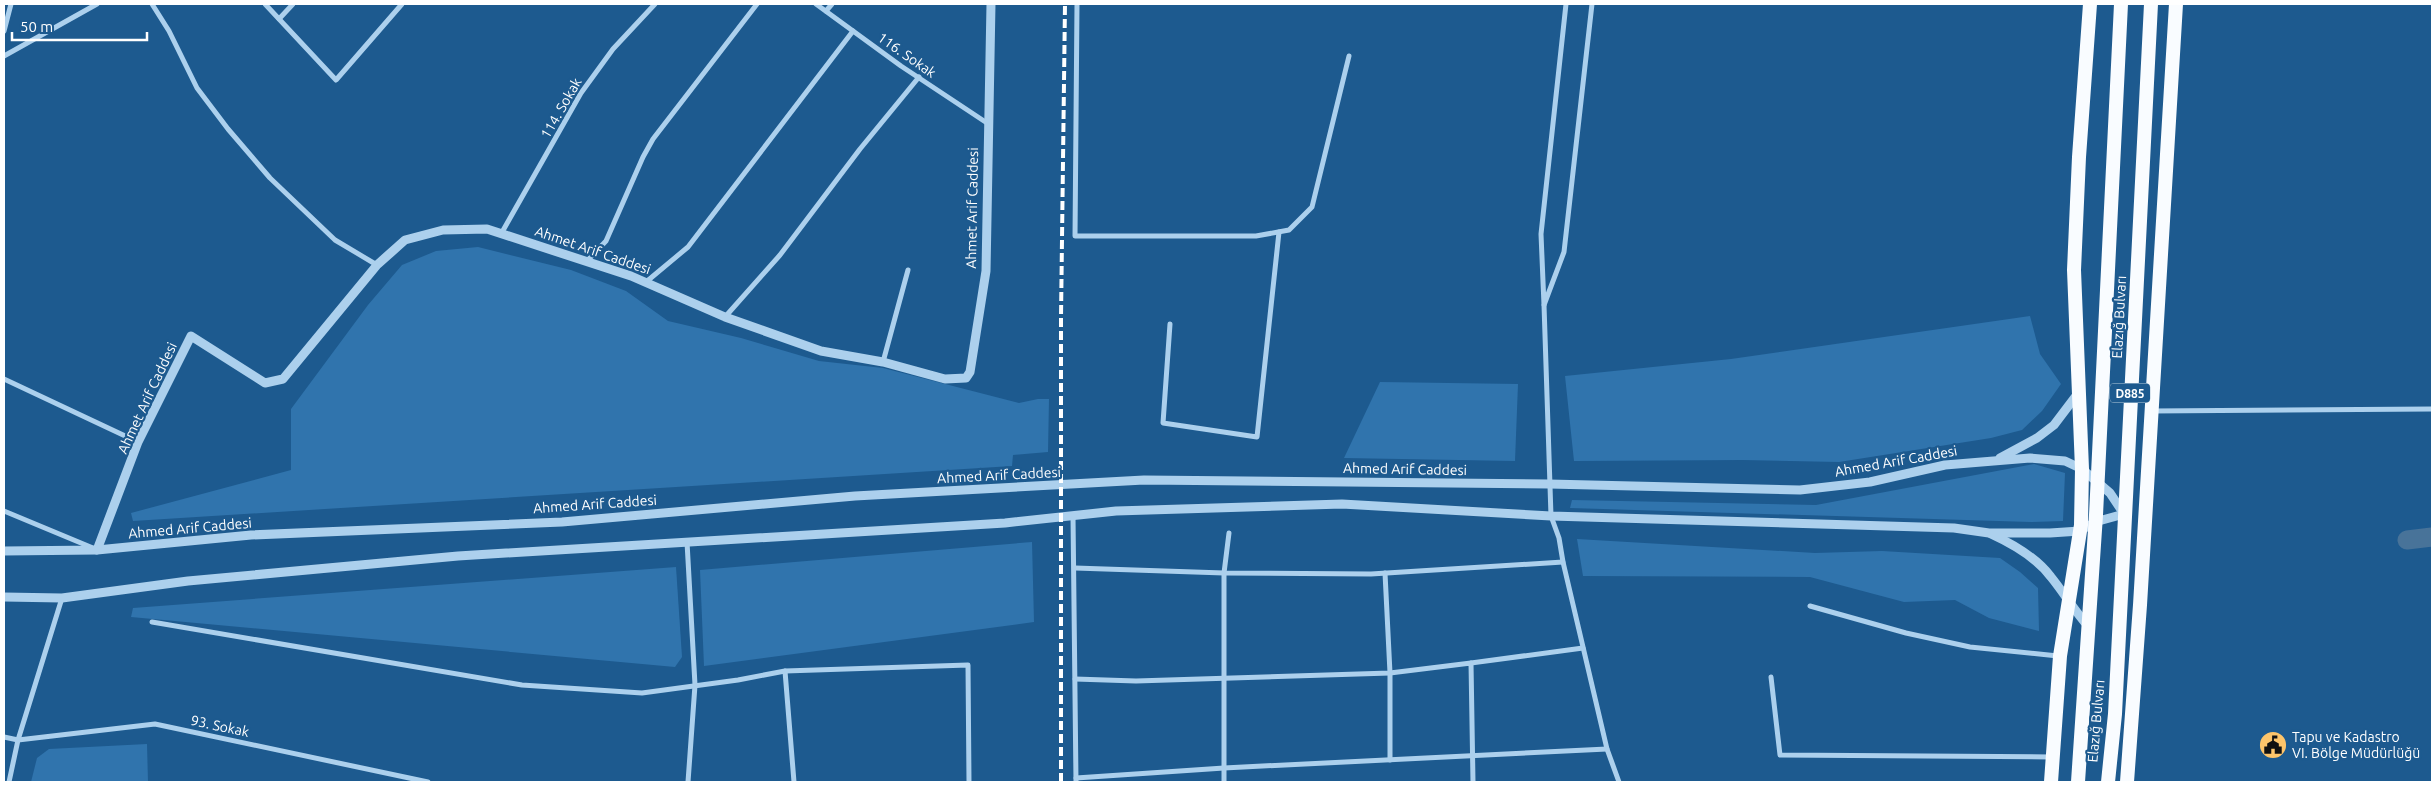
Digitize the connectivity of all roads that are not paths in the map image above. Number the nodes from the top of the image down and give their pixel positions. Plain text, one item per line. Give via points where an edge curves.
1 (12, 4) edge
2 (97, 4) edge
3 (152, 4) edge
4 (265, 4) edge
5 (293, 4) edge
6 (402, 4) edge
7 (655, 4) edge
8 (757, 4) edge
9 (816, 4) edge
10 (832, 4) edge
11 (991, 4) edge
12 (1077, 4) edge
13 (1566, 4) edge
14 (1592, 4) edge
15 (2090, 4) edge
16 (2121, 4) edge
17 (2151, 4) edge
18 (2176, 4) edge
19 (826, 11) junction
20 (279, 18) junction
21 (4, 31) edge
22 (853, 31) junction
23 (4, 56) edge
24 (1349, 56) dead end
25 (918, 77) junction
26 (987, 123) junction
27 (1279, 232) junction
28 (502, 234) junction
29 (586, 262) junction
30 (377, 265) junction
31 (908, 270) dead end
32 (646, 283) junction
33 (1544, 305) junction
34 (725, 317) junction
35 (1170, 324) dead end
36 (883, 362) junction
37 (4, 379) edge
38 (2078, 392) junction
39 (2432, 408) edge
40 (2151, 411) junction
41 (138, 442) junction
42 (1995, 460) junction
43 (2082, 469) junction
44 (2097, 482) junction
45 (1549, 484) junction
46 (4, 511) edge
47 (2124, 514) junction
48 (1073, 516) junction
49 (1551, 516) junction
50 (2095, 522) junction
51 (2080, 531) junction
52 (1230, 533) dead end
53 (1989, 533) junction
54 (687, 541) junction
55 (98, 550) junction
56 (4, 551) edge
57 (1563, 562) junction
58 (1074, 568) junction
59 (1224, 573) junction
60 (1385, 573) junction
61 (4, 597) edge
62 (62, 598) junction
63 (2068, 603) junction
64 (1810, 606) dead end
65 (152, 622) dead end
66 (2088, 626) junction
67 (1583, 648) junction
68 (2060, 656) junction
69 (1471, 663) junction
70 (785, 671) junction
71 (1390, 673) junction
72 (1225, 677) junction
73 (1771, 677) dead end
74 (1075, 679) junction
75 (695, 685) junction
76 (4, 737) edge
77 (18, 740) junction
78 (1607, 749) junction
79 (1474, 756) junction
80 (2053, 757) junction
81 (1390, 760) junction
82 (1224, 768) junction
83 (1076, 780) edge
84 (9, 782) edge
85 (428, 782) edge
86 (688, 782) edge
87 (794, 782) edge
88 (969, 782) edge
89 (1224, 782) edge
90 (1473, 782) edge
91 (1619, 782) edge
92 (2051, 782) edge
93 (2078, 782) edge
94 (2108, 782) edge
95 (2127, 782) edge

1 - 21 street
2 - 23 street
3 - 30 street via 197,88 228,130 270,178 335,240
4 - 20 street
5 - 20 street
6 - 20 street via 336,80
7 - 28 street, 114. Sokak via 613,49 581,93
8 - 29 street via 653,139 606,241
9 - 19 street, 116. Sokak
10 - 19 street
11 - 26 street, Ahmet Arif Caddesi
12 - 27 street via 1075,236 1256,236
13 - 33 street via 1541,234
14 - 33 street via 1564,252
15 - 38 highway via 2074,270
16 - 44 highway, Elazığ Bulvarı / D885
17 - 47 highway, Elazığ Bulvarı / D885
18 - 40 highway
19 - 22 street, 116. Sokak
22 - 25 street, 116. Sokak
22 - 32 street via 688,247
24 - 27 street via 1312,207 1289,230
25 - 26 street, 116. Sokak
25 - 34 street via 780,255
26 - 36 street, Ahmet Arif Caddesi via 986,271 970,372 960,380
27 - 35 street via 1257,437 1163,424
28 - 29 street, Ahmet Arif Caddesi
28 - 30 street, Ahmet Arif Caddesi via 487,229 424,234 405,240
29 - 32 street, Ahmet Arif Caddesi
30 - 41 street, Ahmet Arif Caddesi via 283,379 265,383 191,336
31 - 36 street
32 - 34 street, Ahmet Arif Caddesi
33 - 45 street
34 - 36 street, Ahmet Arif Caddesi via 821,351
37 - 41 street
38 - 42 street, Ahmed Arif Caddesi via 2054,425 2037,438
38 - 43 highway
39 - 40 street
40 - 95 highway
41 - 55 street, Ahmet Arif Caddesi
42 - 43 street, Ahmed Arif Caddesi via 2065,461
42 - 45 street, Ahmed Arif Caddesi via 1945,465 1870,482 1800,490
43 - 44 street, Ahmed Arif Caddesi
43 - 51 highway
44 - 47 street, Ahmed Arif Caddesi via 2110,493
44 - 50 highway, Elazığ Bulvarı / D885
45 - 49 street
45 - 55 street, Ahmed Arif Caddesi via 1144,480 855,496 562,522 251,535
46 - 55 street
47 - 50 street
47 - 94 highway, Elazığ Bulvarı / D885 via 2115,714
48 - 49 street via 1116,511 1342,504
48 - 54 street via 1005,523
48 - 58 street
49 - 53 street via 1954,528
49 - 57 street
50 - 51 street
50 - 66 highway, Elazığ Bulvarı / D885
51 - 53 street
51 - 63 highway
52 - 59 street
53 - 63 street via 2013,544 2034,560 2050,576
54 - 62 street via 458,556 188,581
54 - 75 street
55 - 56 street, Ahmed Arif Caddesi
57 - 60 street
57 - 67 street
58 - 59 street
58 - 74 street
59 - 60 street
59 - 72 street
60 - 71 street
61 - 62 street
62 - 77 street
63 - 66 street
63 - 68 highway
64 - 68 street via 1970,648
65 - 75 street via 522,685 642,693
66 - 93 highway, Elazığ Bulvarı / D885
67 - 69 street
67 - 78 street
68 - 80 highway
69 - 71 street
69 - 79 street
70 - 75 street
70 - 87 street
70 - 88 street via 968,665
71 - 72 street
71 - 81 street
72 - 74 street via 1136,681
72 - 82 street
73 - 80 street via 1780,755
74 - 83 street
75 - 86 street
76 - 77 street, 93. Sokak
77 - 84 street
77 - 85 street, 93. Sokak via 154,724
78 - 79 street
78 - 91 street
79 - 81 street
79 - 90 street
80 - 92 highway
81 - 82 street
82 - 83 street
82 - 89 street

